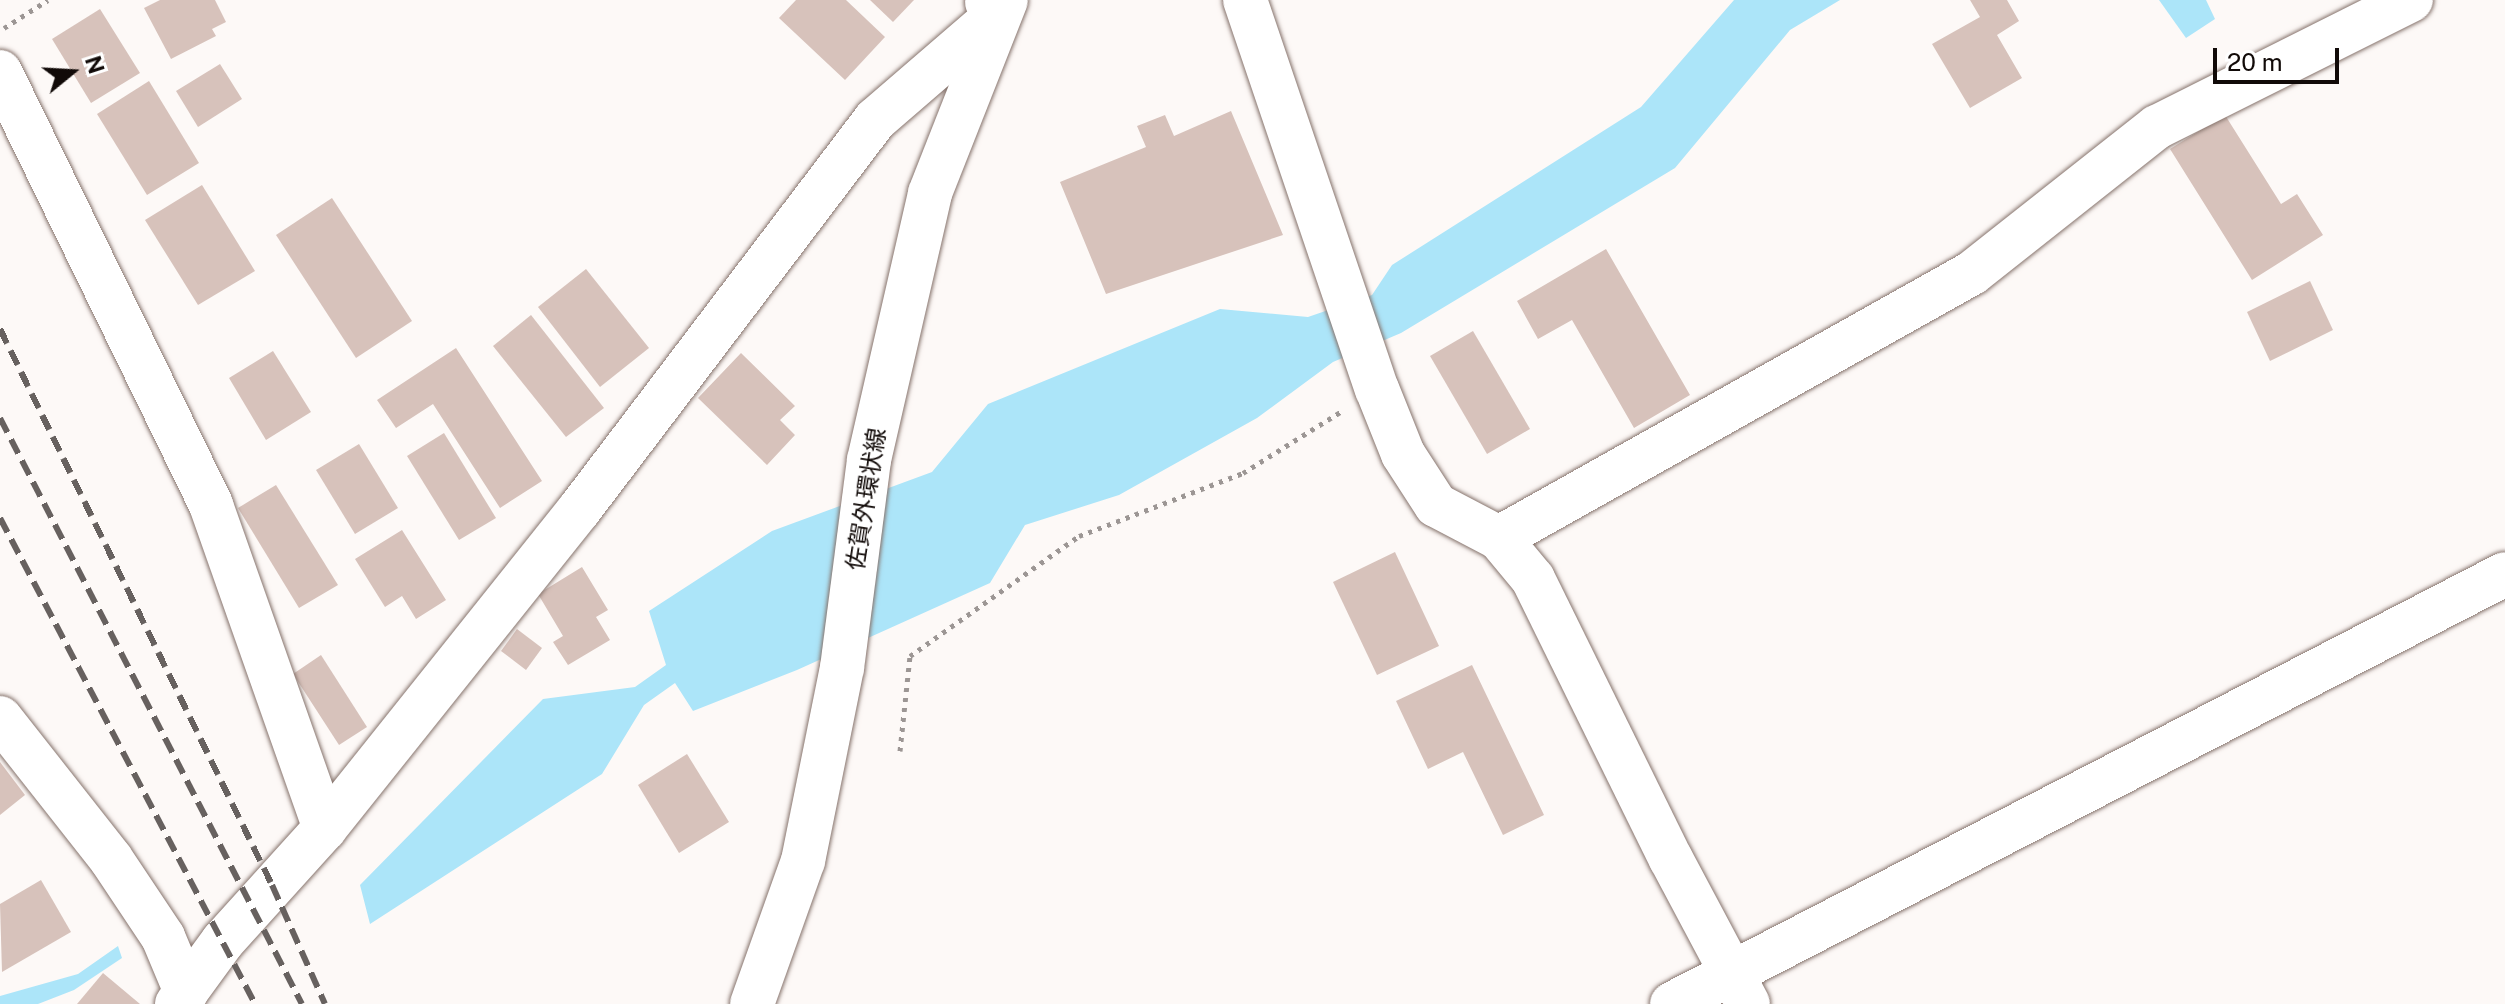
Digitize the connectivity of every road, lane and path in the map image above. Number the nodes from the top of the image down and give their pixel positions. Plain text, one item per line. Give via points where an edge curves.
1 (48, 0) edge
2 (1245, 0) edge
3 (2411, 0) edge
4 (996, 5) edge
5 (0, 30) edge
6 (0, 72) edge
7 (1373, 378) junction
8 (1499, 538) junction
9 (2505, 574) edge
10 (0, 718) edge
11 (900, 751) dead end
12 (325, 828) junction
13 (1740, 989) edge
14 (182, 998) edge
15 (752, 1004) edge
16 (1672, 1004) edge

1 - 5 path
2 - 7 street
3 - 8 street via 2157,127 1972,273
4 - 12 street via 875,120 579,510
4 - 15 street, 佐賀外環状線 via 930,193 869,460 842,668 803,861
6 - 12 street via 211,505
7 - 8 street via 1403,454 1436,505
7 - 11 path via 1243,473 1079,536 910,656
8 - 13 street via 1533,579
9 - 13 street
10 - 14 street via 111,859 163,937
12 - 14 street via 223,941
13 - 16 street

